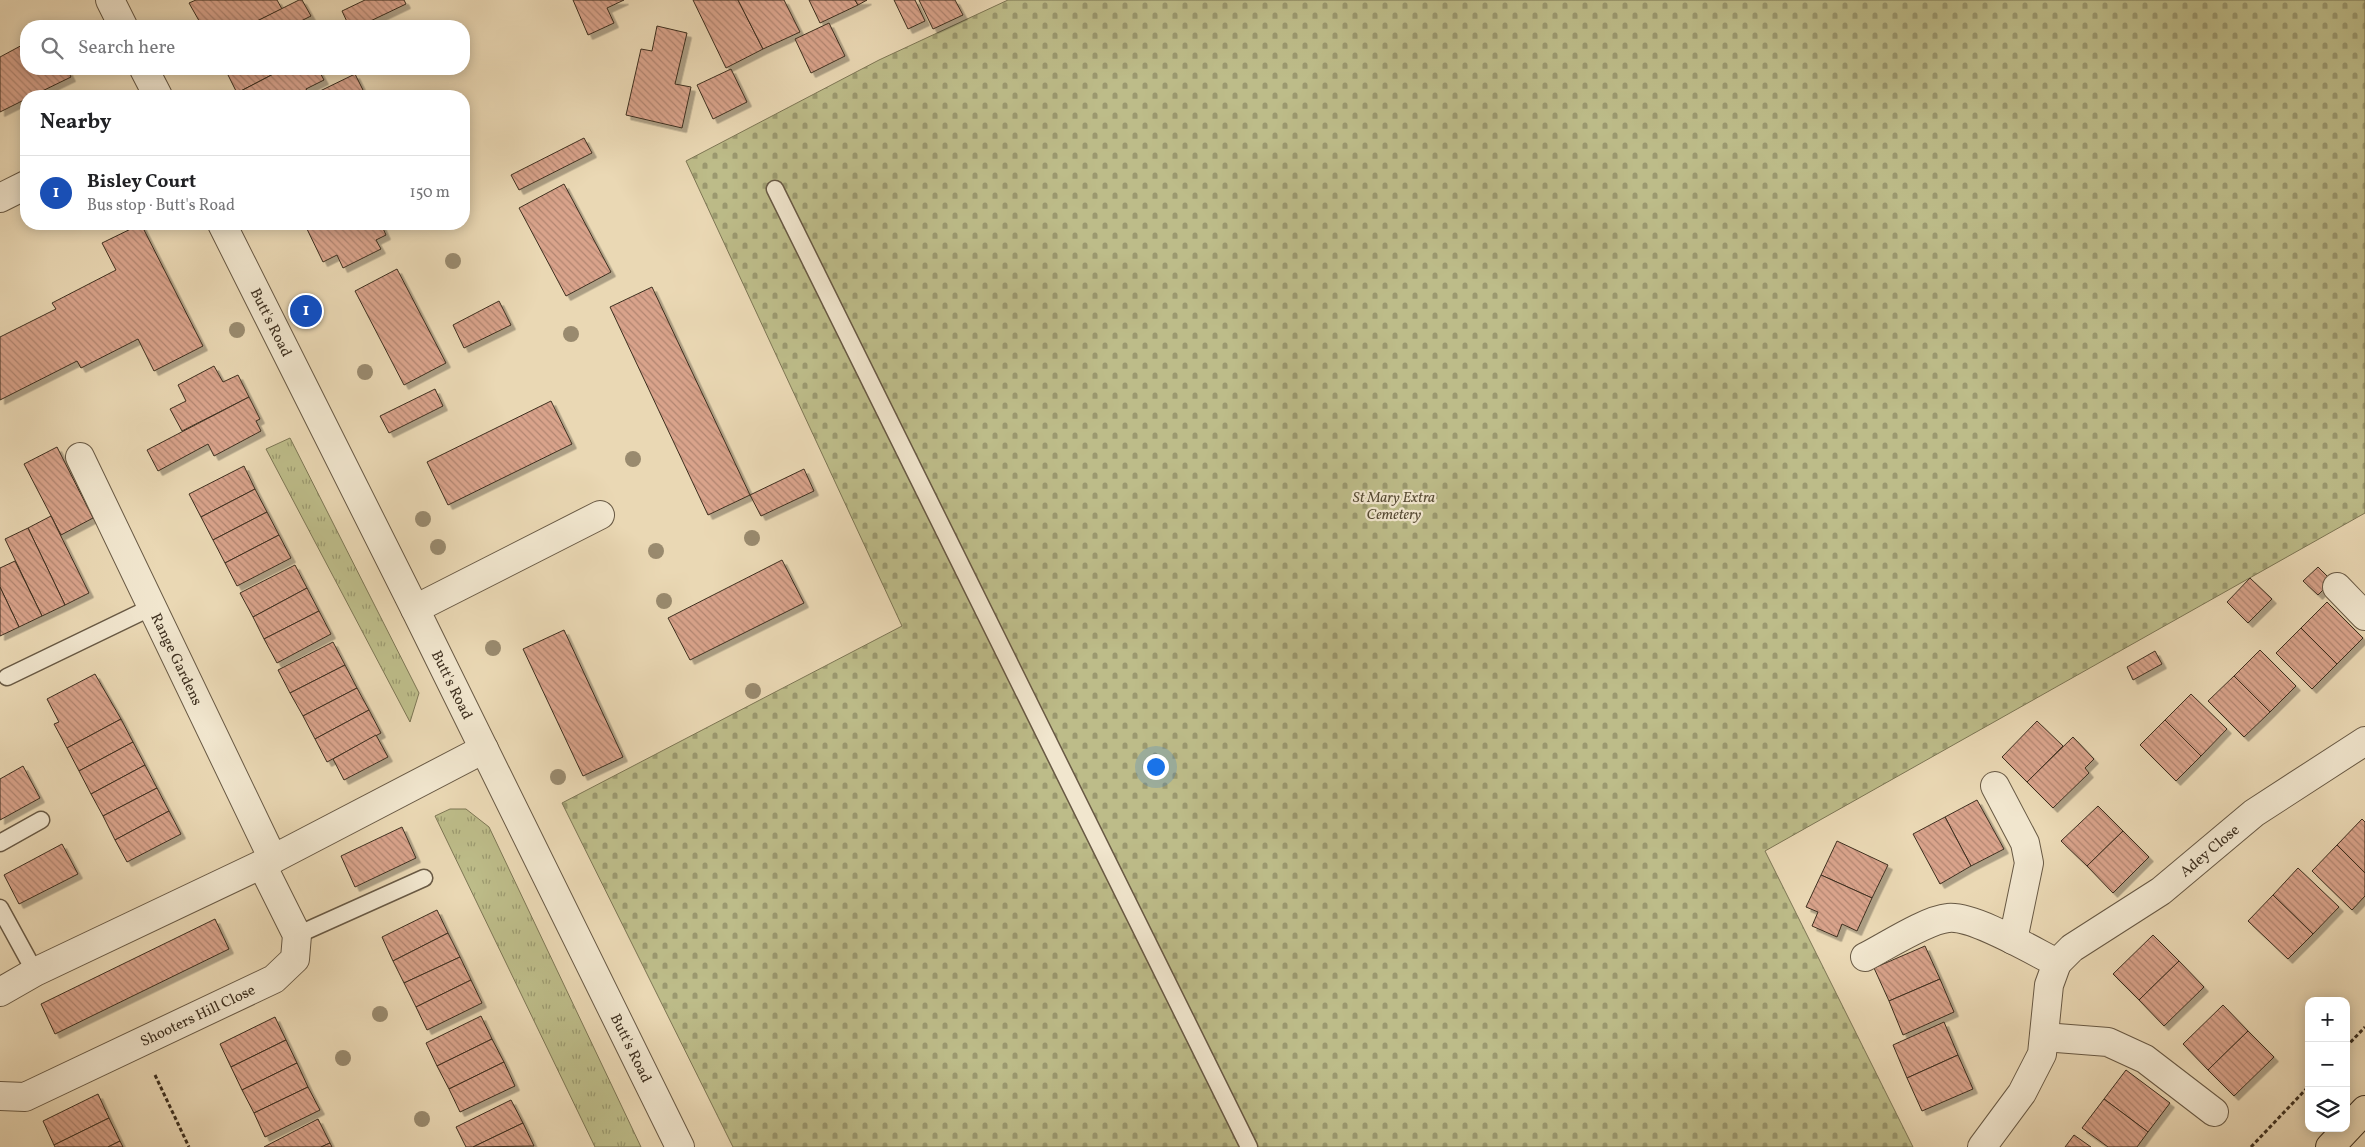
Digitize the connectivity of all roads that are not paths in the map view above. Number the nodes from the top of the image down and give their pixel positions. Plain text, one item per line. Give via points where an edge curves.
1 (110, 0) edge
2 (120, 20) edge
3 (147, 75) edge
4 (155, 90) edge
5 (20, 188) edge
6 (775, 189) dead end
7 (0, 198) edge
8 (225, 230) edge
9 (80, 457) dead end
10 (600, 515) dead end
11 (2337, 587) dead end
12 (152, 607) junction
13 (415, 609) junction
14 (2365, 616) edge
15 (7, 678) dead end
16 (2365, 741) edge
17 (484, 749) junction
18 (1995, 786) dead end
19 (41, 820) dead end
20 (0, 844) edge
21 (268, 862) junction
22 (424, 878) dead end
23 (0, 908) edge
24 (296, 935) junction
25 (2012, 940) junction
26 (1865, 957) dead end
27 (2057, 963) junction
28 (35, 972) junction
29 (0, 992) edge
30 (2044, 1037) junction
31 (0, 1096) edge
32 (2365, 1110) edge
33 (2214, 1112) dead end
34 (680, 1147) edge
35 (1249, 1147) edge
36 (1982, 1147) edge
37 (2330, 1147) edge

1 - 2 street
3 - 4 street
5 - 7 street
6 - 35 lane
8 - 13 street, Butt's Road
9 - 12 street, Range Gardens
10 - 13 street
11 - 14 street
12 - 15 lane
12 - 21 street, Range Gardens
13 - 17 street, Butt's Road
16 - 27 street, Adey Close via 2254,813 2161,892 2072,948
17 - 21 street
17 - 34 street, Butt's Road
18 - 25 street via 2025,843 2029,863
19 - 20 lane
21 - 24 street, Shooters Hill Close
21 - 28 street
22 - 24 lane
23 - 28 lane
24 - 31 street, Shooters Hill Close via 296,959 274,979 25,1097
25 - 26 street via 1967,921 1948,918 1930,923
25 - 27 street
27 - 30 street, Adey Close via 2049,984
28 - 29 street
30 - 33 street via 2108,1042 2145,1059
30 - 36 street, Adey Close via 2042,1054 2022,1093
32 - 37 main road

